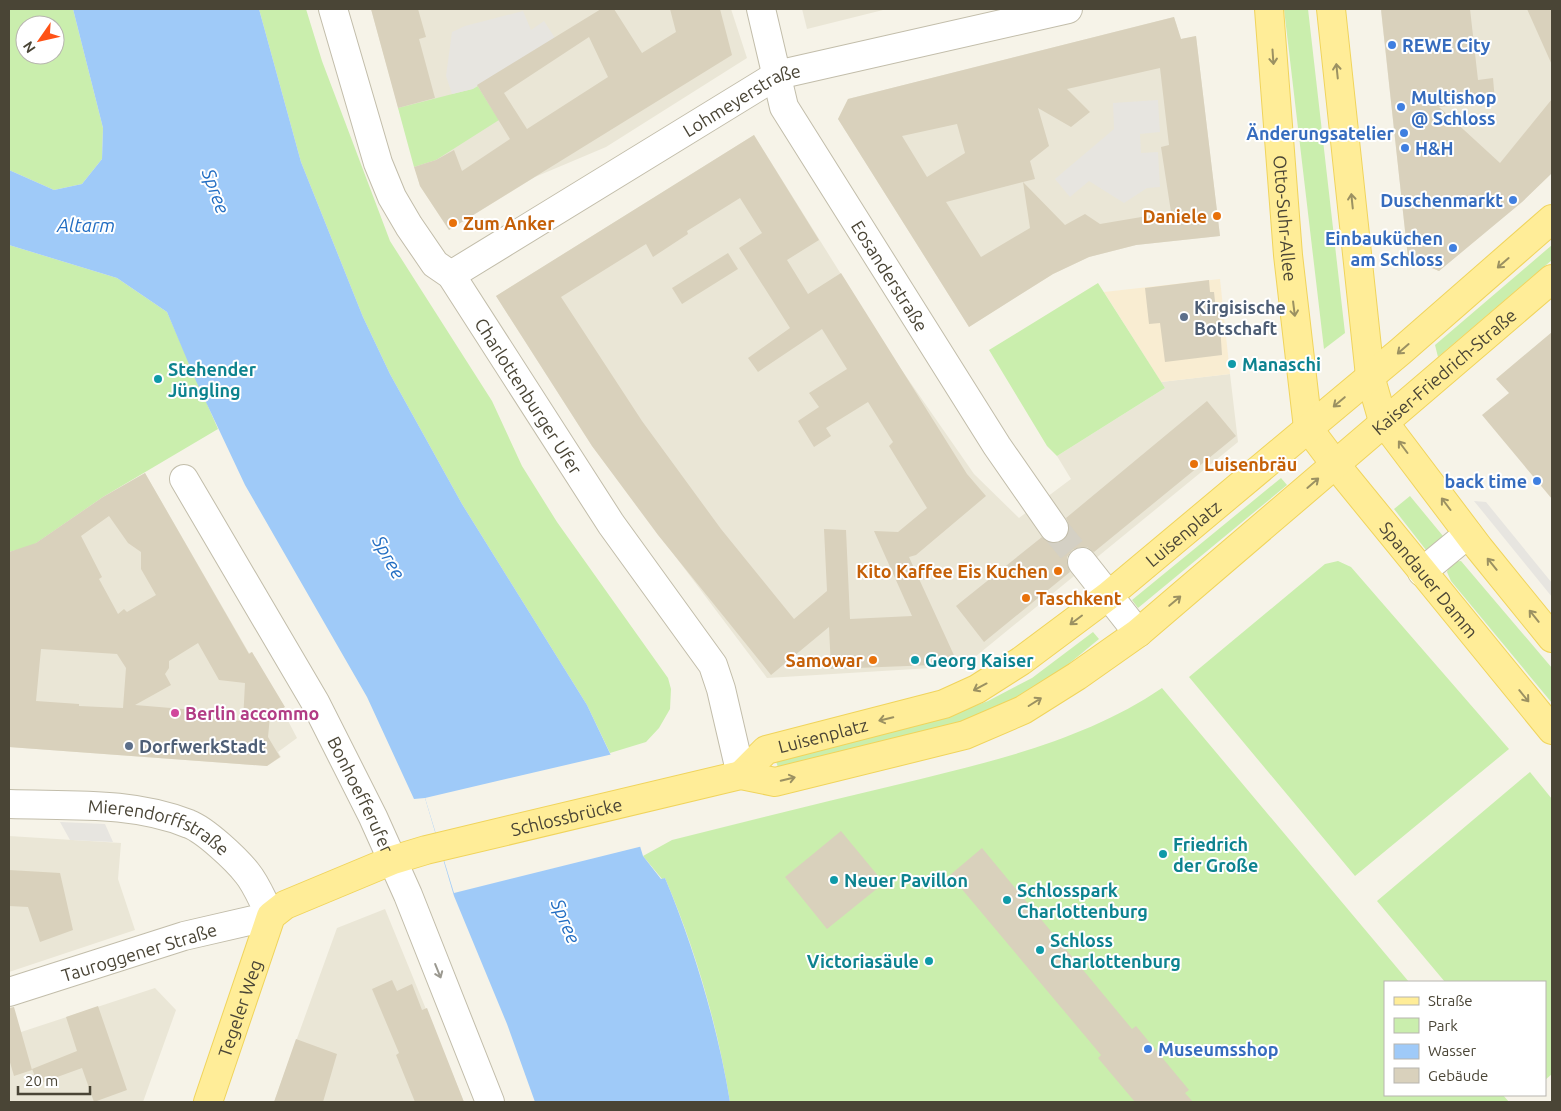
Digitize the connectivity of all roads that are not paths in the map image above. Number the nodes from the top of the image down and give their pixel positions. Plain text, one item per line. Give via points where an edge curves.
1 (333, 9) edge
2 (761, 9) edge
3 (1068, 9) edge
4 (1269, 9) edge
5 (1331, 9) edge
6 (777, 75) junction
7 (1552, 219) edge
8 (451, 275) junction
9 (1552, 279) edge
10 (1370, 376) junction
11 (1383, 421) junction
12 (1308, 428) junction
13 (1335, 464) junction
14 (184, 479) dead end
15 (1054, 528) tunnel mouth
16 (1468, 534) junction
17 (1082, 562) tunnel mouth
18 (1422, 572) junction
19 (1108, 596) junction
20 (1138, 633) junction
21 (1552, 638) edge
22 (1552, 730) edge
23 (741, 775) junction
24 (9, 804) edge
25 (393, 860) junction
26 (271, 916) junction
27 (9, 992) edge
28 (208, 1102) edge
29 (490, 1102) edge

1 - 8 street, Charlottenburger Ufer via 378,163 392,197 434,264
2 - 6 street, Eosanderstraße
3 - 6 street, Lohmeyerstraße
4 -> 12 main road, Otto-Suhr-Allee via 1288,255
10 -> 5 main road
6 - 8 street, Lohmeyerstraße
6 - 15 street, Eosanderstraße via 784,107 997,446
7 -> 10 main road
8 - 23 street, Charlottenburger Ufer via 611,524 713,664
9 - 11 main road, Kaiser-Friedrich-Straße
10 - 11 main road
10 -> 12 main road, Luisenplatz
11 - 13 main road, Kaiser-Friedrich-Straße
16 -> 11 main road
12 - 13 main road, Spandauer Damm
12 - 19 main road, Luisenplatz
13 - 18 main road, Spandauer Damm
20 -> 13 main road, Luisenplatz
14 - 25 street, Bonhoefferufer via 315,702
16 - 18 street
21 -> 16 main road
17 - 19 street
18 -> 22 main road, Spandauer Damm
19 - 20 street
19 -> 23 main road, Luisenplatz via 1021,661 977,689 944,704 766,750
23 -> 20 main road, Luisenplatz via 775,782 965,735 1023,710
23 - 25 main road, Schlossbrücke
24 - 26 street, Mierendorffstraße via 128,809 152,812 191,824 248,874
25 - 26 main road, Schlossbrücke via 301,896
25 -> 29 street, Bonhoefferufer
26 - 27 street, Tauroggener Straße via 184,936
26 - 28 main road, Tegeler Weg

